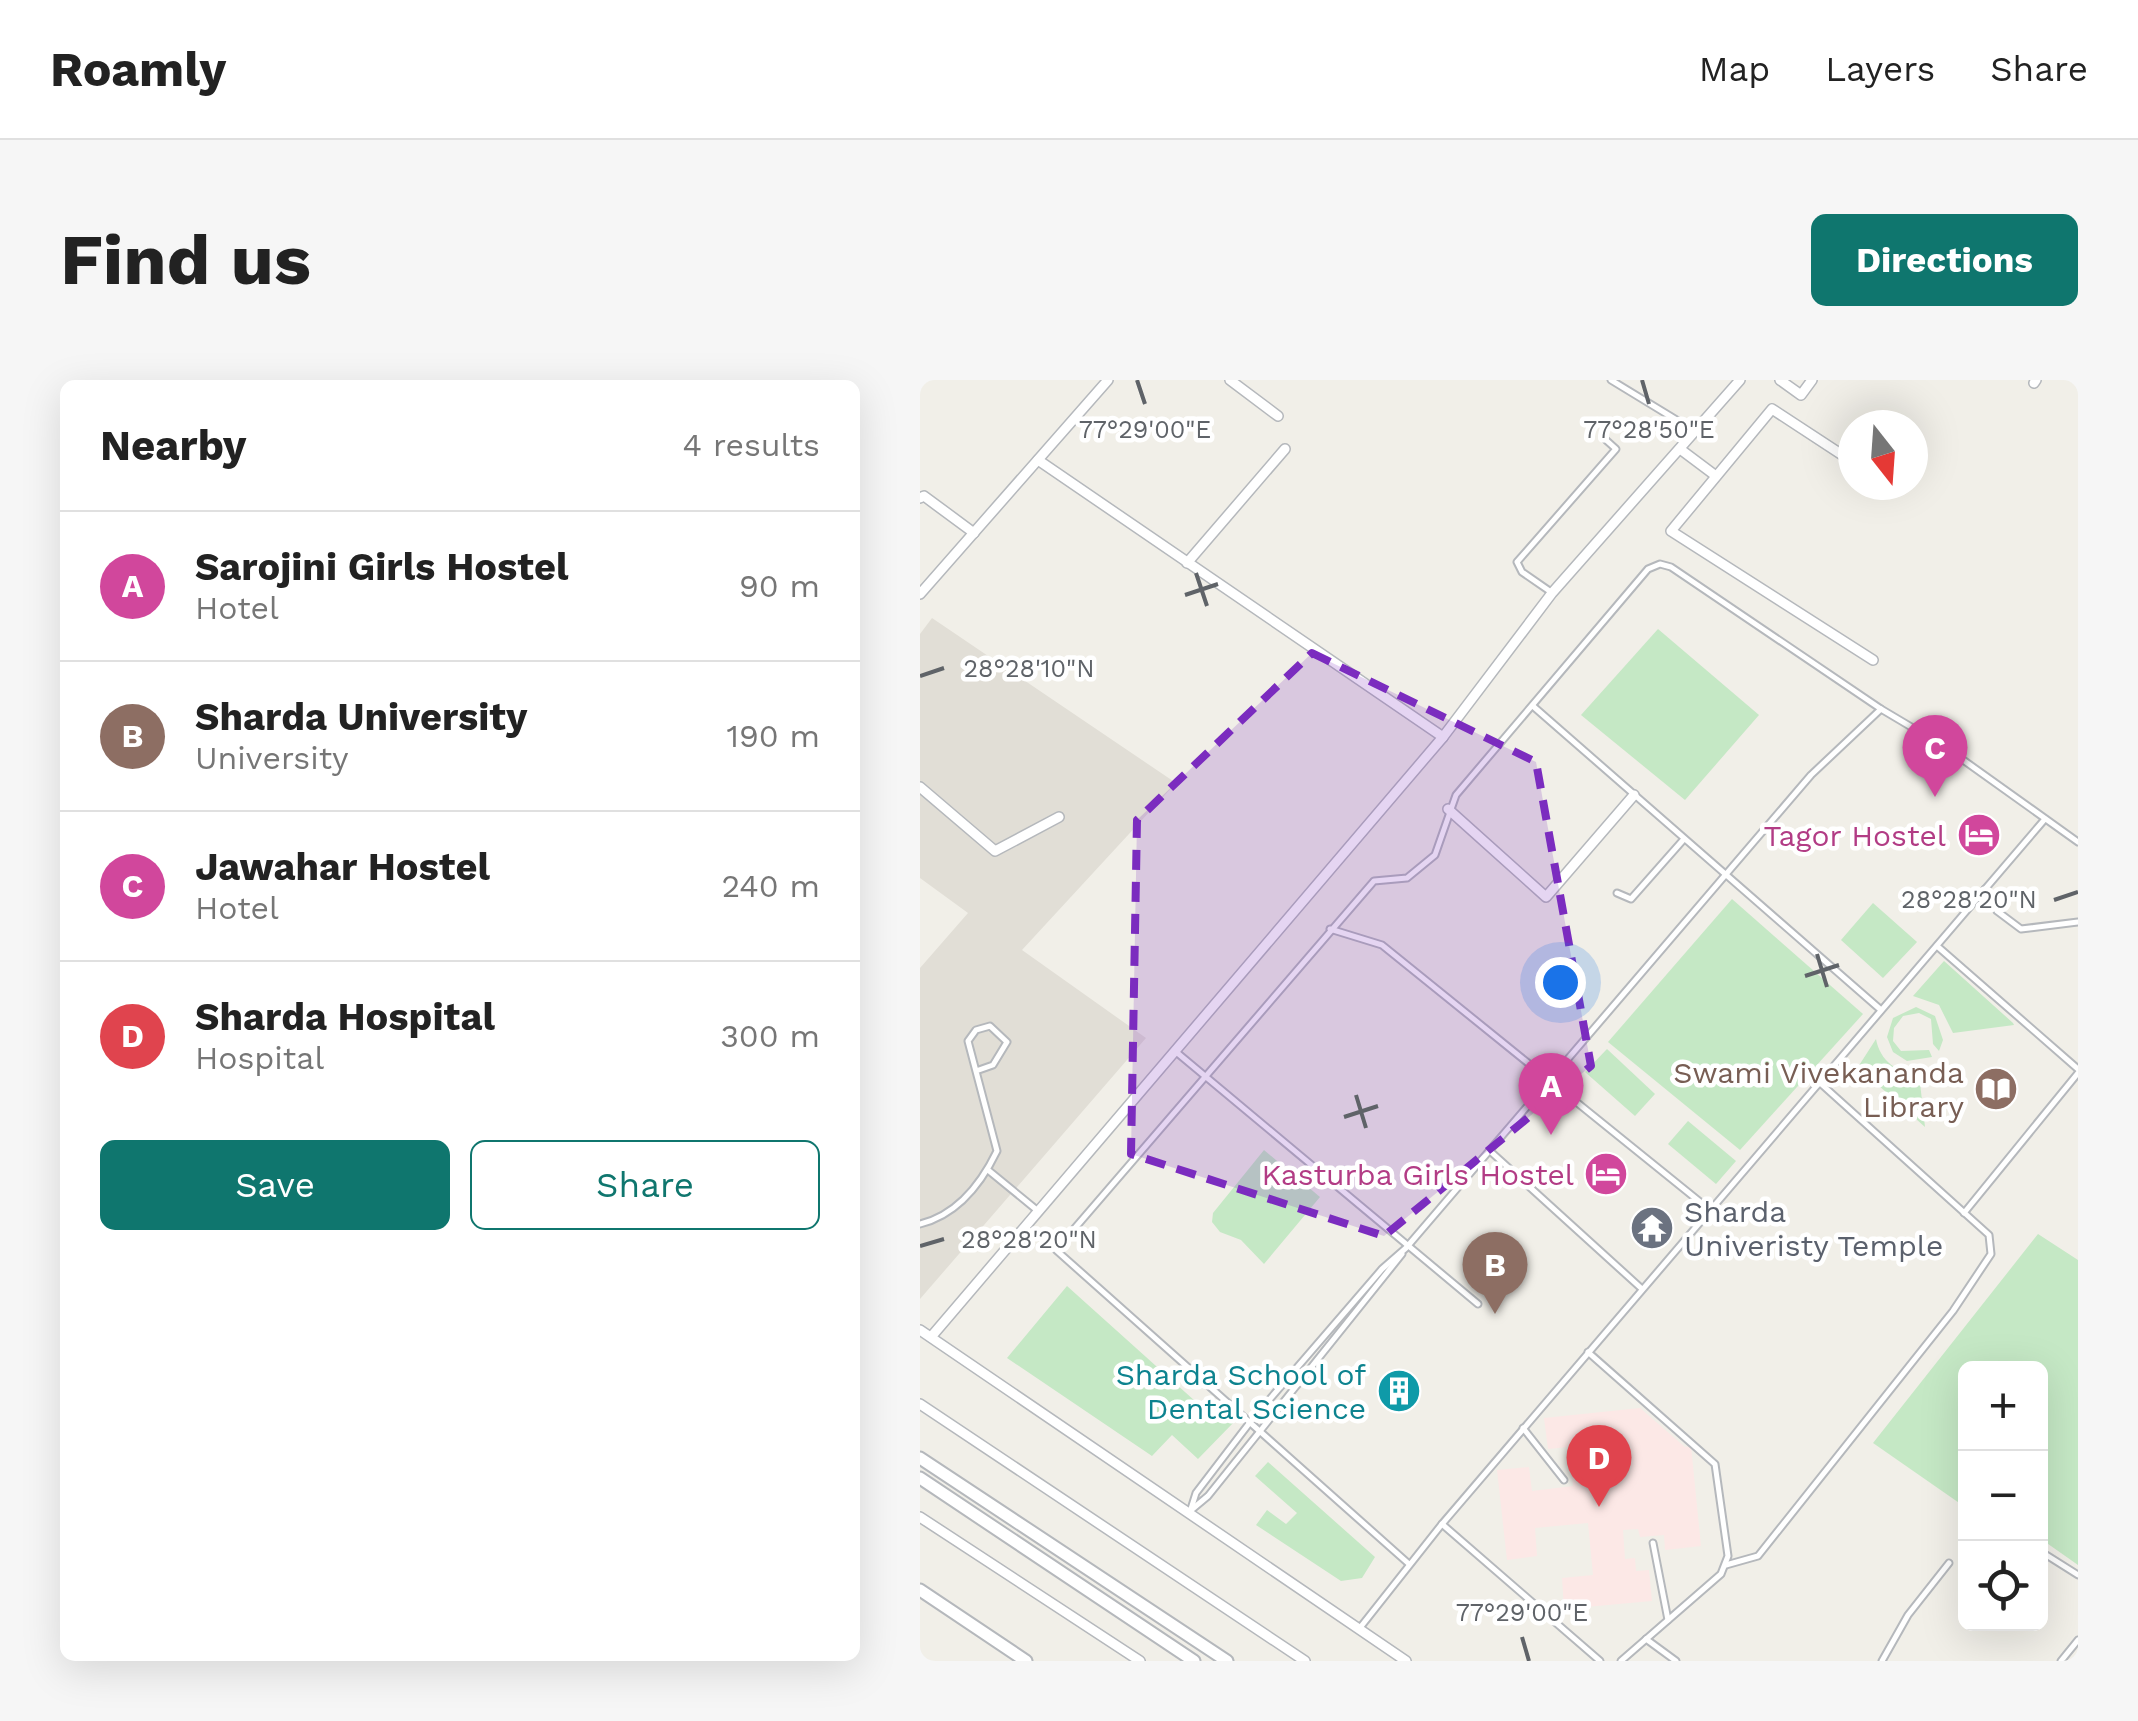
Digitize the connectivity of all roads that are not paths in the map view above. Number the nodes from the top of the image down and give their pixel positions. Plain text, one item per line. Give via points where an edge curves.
1 (1108, 380) edge
2 (1230, 380) edge
3 (1612, 380) edge
4 (1740, 380) edge
5 (1780, 380) edge
6 (1812, 380) edge
7 (1278, 416) dead end
8 (1695, 432) junction
9 (1606, 440) dead end
10 (1285, 450) dead end
11 (1680, 450) junction
12 (1838, 452) edge
13 (1038, 460) junction
14 (1716, 476) junction
15 (920, 498) edge
16 (974, 532) junction
17 (1187, 563) junction
18 (1552, 593) junction
19 (920, 594) edge
20 (1873, 660) dead end
21 (1534, 707) junction
22 (1881, 710) junction
23 (1444, 736) junction
24 (920, 787) edge
25 (1634, 795) junction
26 (1448, 810) junction
27 (1059, 817) dead end
28 (2044, 820) junction
29 (1684, 839) junction
30 (2078, 842) edge
31 (1726, 876) junction
32 (1985, 889) junction
33 (1617, 894) dead end
34 (2078, 922) edge
35 (1330, 930) junction
36 (1937, 945) junction
37 (1881, 1010) junction
38 (1172, 1049) junction
39 (976, 1071) junction
40 (2078, 1071) edge
41 (1206, 1073) junction
42 (1553, 1079) junction
43 (1820, 1082) junction
44 (1490, 1151) junction
45 (988, 1170) junction
46 (1710, 1210) junction
47 (1038, 1211) junction
48 (1964, 1212) junction
49 (920, 1224) edge
50 (1406, 1248) junction
51 (1642, 1288) junction
52 (1478, 1304) dead end
53 (920, 1330) edge
54 (931, 1337) junction
55 (1588, 1352) junction
56 (920, 1404) edge
57 (1251, 1422) junction
58 (1523, 1428) junction
59 (1260, 1430) junction
60 (920, 1458) edge
61 (920, 1478) edge
62 (1564, 1480) dead end
63 (1190, 1512) junction
64 (920, 1517) edge
65 (1442, 1524) junction
66 (1653, 1542) dead end
67 (2048, 1556) edge
68 (1410, 1564) junction
69 (1949, 1564) dead end
70 (1726, 1565) junction
71 (2078, 1575) edge
72 (920, 1590) edge
73 (1668, 1620) junction
74 (1358, 1629) junction
75 (1646, 1639) junction
76 (2078, 1640) edge
77 (1626, 1660) edge
78 (1026, 1661) edge
79 (1140, 1661) edge
80 (1194, 1661) edge
81 (1227, 1661) edge
82 (1305, 1661) edge
83 (1406, 1661) edge
84 (1600, 1661) edge
85 (1676, 1661) edge
86 (1882, 1661) edge
87 (2061, 1661) edge

1 - 13 street
2 - 7 street
3 - 8 lane
4 - 8 street
5 - 6 street via 1801,396
8 - 11 street
9 - 18 lane via 1616,449 1517,562
10 - 17 street
11 - 14 street
11 - 18 street
12 - 14 street via 1772,410
13 - 16 street
13 - 17 street
14 - 20 street via 1670,531
15 - 16 street
16 - 19 street
17 - 23 street
18 - 23 street
21 - 22 lane via 1648,569 1660,564
21 - 25 lane
21 - 26 lane
22 - 28 lane via 1945,747
22 - 31 lane via 1811,775
23 - 38 street
24 - 27 street via 995,851
25 - 26 street via 1546,897
25 - 29 lane
26 - 35 lane via 1435,855 1407,878 1374,881
28 - 30 lane
28 - 32 lane
29 - 31 lane
29 - 33 lane via 1631,899
31 - 37 lane
31 - 42 lane
32 - 34 lane via 1998,911 2021,929
32 - 36 lane
35 - 41 lane
35 - 42 lane via 1382,945
36 - 37 lane
36 - 40 lane
37 - 43 lane
38 - 41 lane
38 - 47 street
39 - 39 lane via 993,1065 1006,1042 990,1026 968,1041
39 - 45 lane via 997,1151
40 - 48 lane
41 - 50 lane
41 - 57 lane via 1056,1250
42 - 44 lane
42 - 46 lane
43 - 46 lane
43 - 48 lane
44 - 50 lane
44 - 51 lane
45 - 47 lane
45 - 49 lane via 938,1220
46 - 51 lane
47 - 54 street
48 - 70 lane via 1989,1236 1987,1266 1758,1556
50 - 52 lane
50 - 57 lane
50 - 59 lane
51 - 55 lane
53 - 54 street
54 - 63 street
55 - 58 lane
55 - 70 lane via 1715,1464
56 - 82 street
57 - 59 lane
57 - 63 lane via 1196,1492
58 - 62 lane
58 - 65 lane
59 - 63 lane
59 - 68 lane
60 - 81 street
61 - 80 street
63 - 74 street
64 - 79 street
65 - 68 lane
65 - 84 lane
66 - 73 lane
67 - 71 lane
68 - 74 lane
69 - 86 lane
70 - 73 lane
72 - 78 street
73 - 75 lane
74 - 83 street
75 - 77 lane
75 - 85 lane
76 - 87 lane

